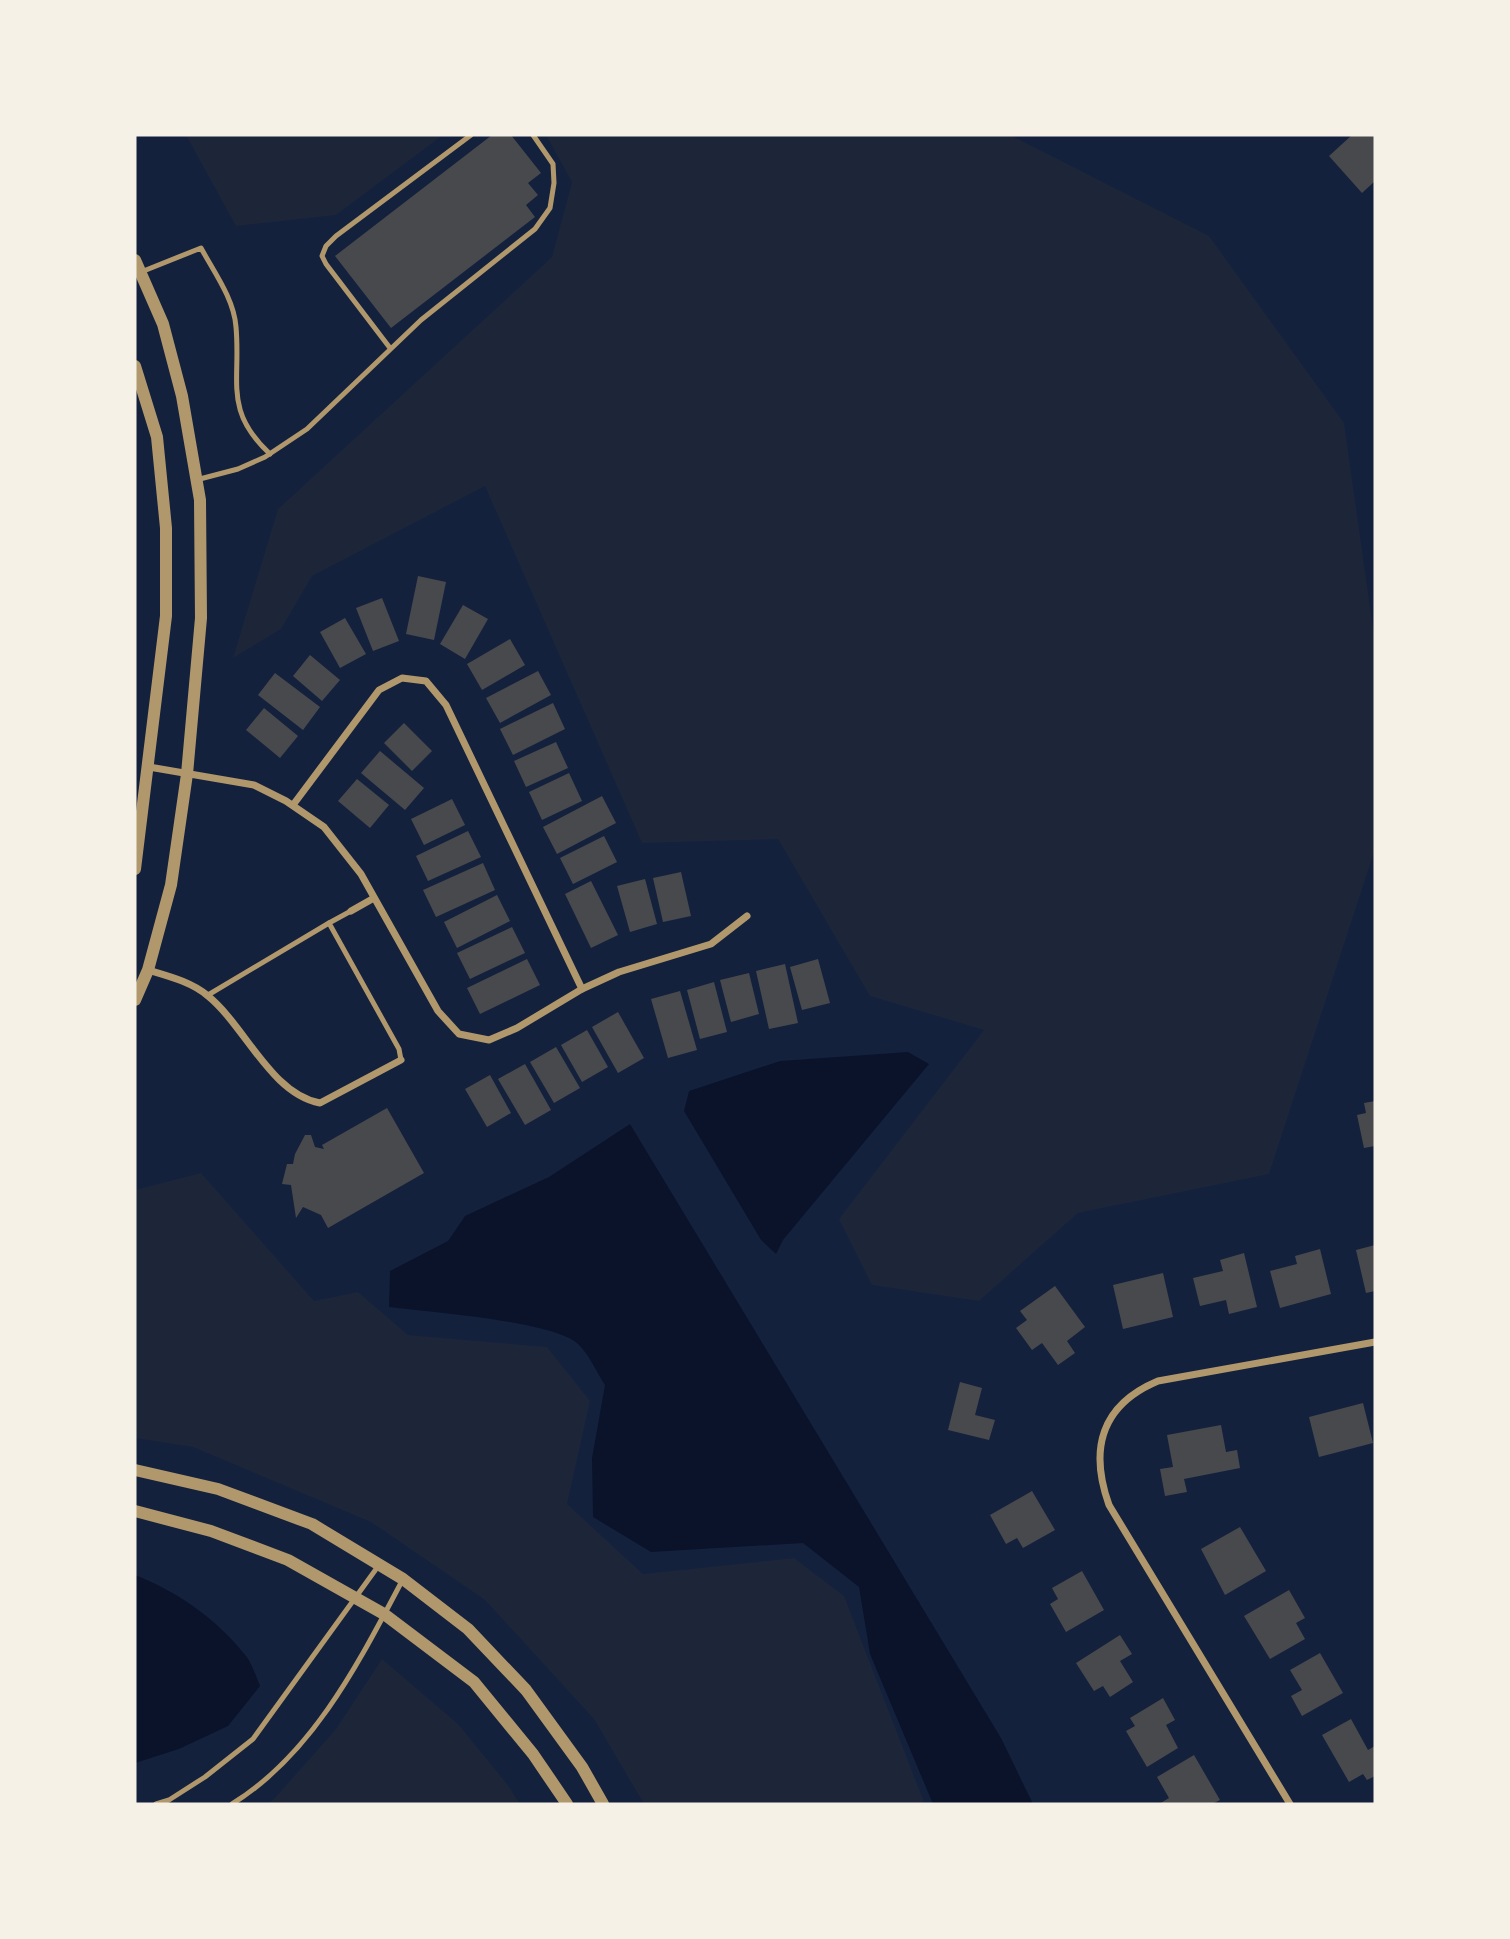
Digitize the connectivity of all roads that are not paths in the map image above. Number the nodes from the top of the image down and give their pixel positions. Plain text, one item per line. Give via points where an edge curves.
1 (471, 135) edge
2 (533, 135) edge
3 (135, 260) edge
4 (137, 274) edge
5 (390, 348) junction
6 (135, 366) edge
7 (270, 454) junction
8 (196, 480) junction
9 (149, 767) junction
10 (187, 774) junction
11 (293, 805) junction
12 (135, 869) edge
13 (374, 898) junction
14 (351, 911) joint
15 (747, 916) dead end
16 (329, 923) junction
17 (148, 970) junction
18 (582, 989) junction
19 (208, 995) junction
20 (135, 1000) edge
21 (401, 1060) joint
22 (1375, 1342) edge
23 (135, 1470) edge
24 (135, 1511) edge
25 (379, 1565) junction
26 (403, 1579) junction
27 (355, 1598) junction
28 (384, 1614) junction
29 (156, 1804) edge
30 (233, 1804) edge
31 (567, 1804) edge
32 (603, 1804) edge
33 (1290, 1804) edge

1 - 5 lane via 336,236 322,256
2 - 5 lane via 553,164 550,208 535,229
3 - 4 street
4 - 7 lane via 201,248 234,317 239,408 257,441
4 - 8 street via 163,324 182,396
5 - 7 lane via 307,429
6 - 9 street via 157,436 166,527 166,616
7 - 8 lane via 238,469
8 - 10 street via 201,618
9 - 10 street
9 - 12 street
10 - 11 street via 254,785
10 - 17 street via 170,885
11 - 13 street via 324,827
11 - 18 street via 379,690 402,678 426,681 446,705
13 - 14 street
13 - 18 street via 438,1011 459,1034 489,1040
14 - 16 lane
15 - 18 street via 711,944 619,972
16 - 19 lane
16 - 21 lane
17 - 19 street
17 - 20 street
19 - 21 street via 286,1087 306,1101 320,1103
22 - 33 street via 1158,1381 1122,1401 1102,1439 1100,1480 1109,1505
23 - 25 street via 218,1489 312,1524
24 - 27 street via 211,1531 288,1560
25 - 26 street
25 - 27 lane
26 - 28 lane
26 - 32 street via 468,1629 526,1690
27 - 28 street
27 - 29 lane via 253,1739 205,1777
28 - 30 lane via 322,1718 279,1768
28 - 31 street via 474,1682

